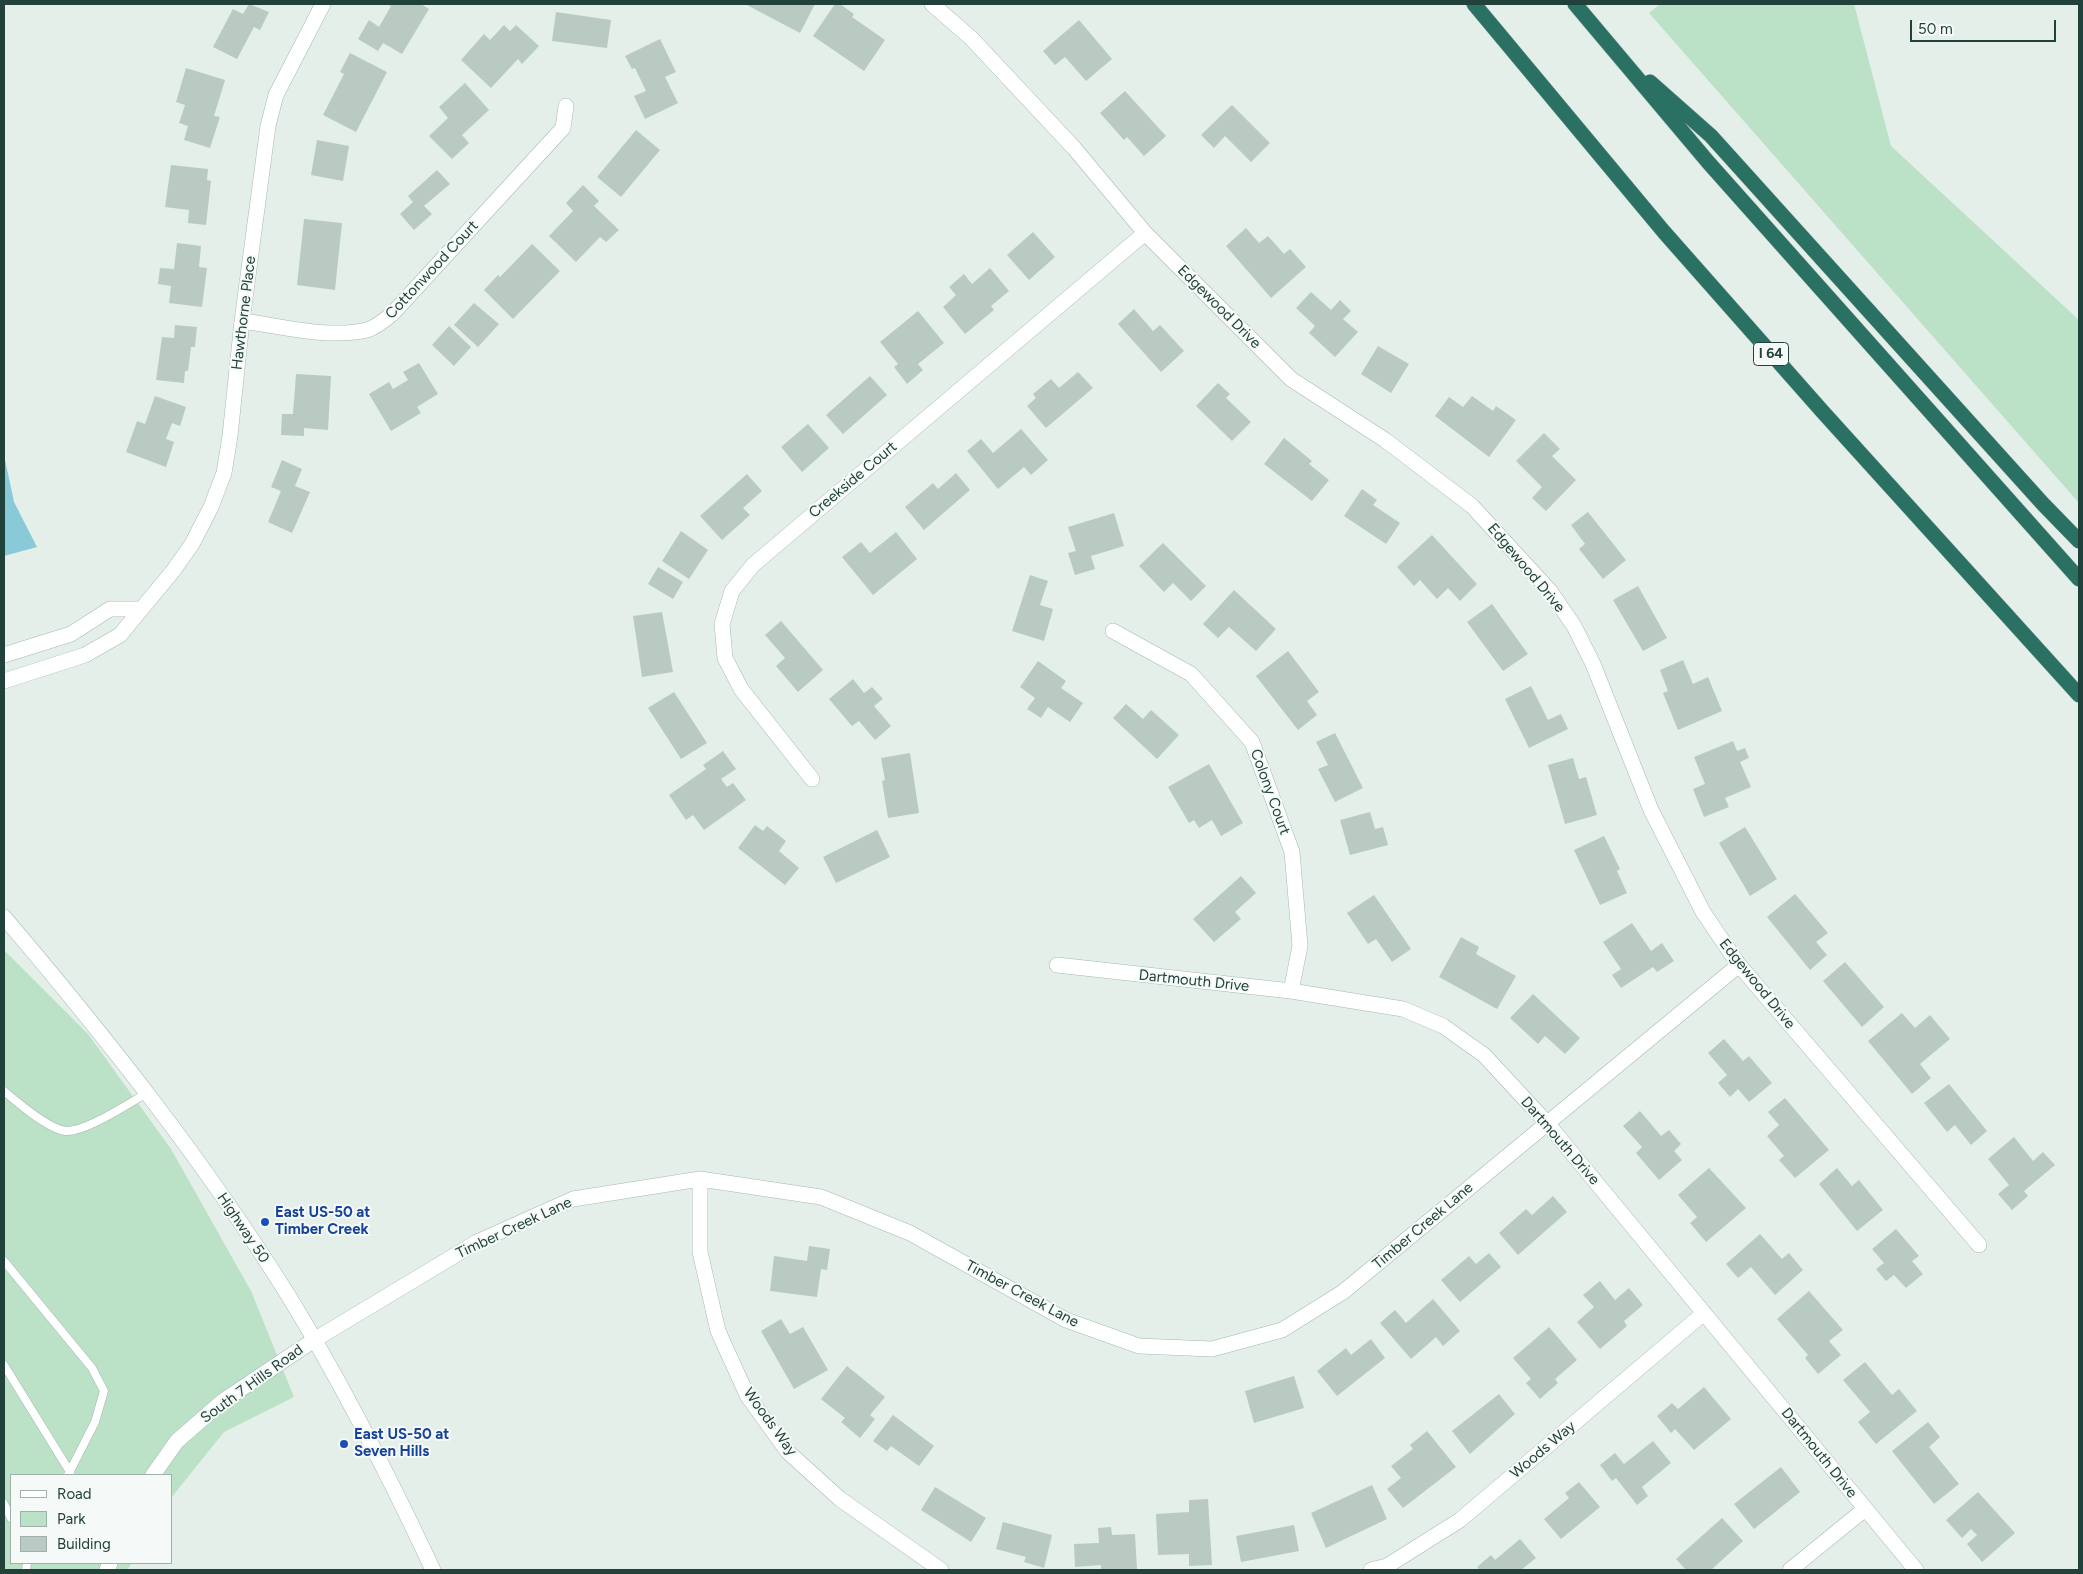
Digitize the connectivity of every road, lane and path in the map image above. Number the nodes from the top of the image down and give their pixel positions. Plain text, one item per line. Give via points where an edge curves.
1 (324, 4) edge
2 (932, 4) edge
3 (1474, 4) edge
4 (1575, 4) edge
5 (1608, 44) junction
6 (566, 106) dead end
7 (1145, 233) junction
8 (242, 321) junction
9 (2079, 541) edge
10 (2079, 579) edge
11 (140, 609) junction
12 (1113, 631) dead end
13 (4, 655) edge
14 (4, 681) edge
15 (2079, 694) edge
16 (812, 779) dead end
17 (4, 917) edge
18 (1057, 965) dead end
19 (1739, 965) junction
20 (1291, 991) junction
21 (4, 1092) edge
22 (147, 1093) junction
23 (1547, 1124) junction
24 (700, 1179) junction
25 (1979, 1245) dead end
26 (4, 1261) edge
27 (1704, 1313) junction
28 (314, 1340) junction
29 (4, 1365) edge
30 (69, 1473) edge
31 (154, 1474) edge
32 (4, 1504) edge
33 (1865, 1509) junction
34 (10, 1516) edge
35 (433, 1570) edge
36 (941, 1570) edge
37 (1371, 1570) edge
38 (1790, 1570) edge
39 (1916, 1570) edge

1 - 8 street, Hawthorne Place via 276,95 268,126
2 - 7 street, Edgewood Drive via 972,38 1055,127
3 - 15 highway, I 64 via 1664,232
4 - 5 highway
5 - 9 highway via 1711,136 2042,504
5 - 10 highway via 1715,170
6 - 8 street, Cottonwood Court via 563,128 394,313 381,323 368,329 336,334
7 - 16 street, Creekside Court via 753,566 732,590 722,624 725,658 741,689
7 - 19 street, Edgewood Drive via 1291,379 1385,440 1472,506 1550,591 1574,626 1652,810 1699,904
8 - 11 street, Hawthorne Place via 224,473 192,544
11 - 13 street via 110,609 71,634
11 - 14 street, Hawthorne Place via 120,635 85,655
12 - 20 street, Colony Court via 1190,674 1252,742 1292,852 1300,946
17 - 22 street, Highway 50
18 - 20 street, Dartmouth Drive
19 - 23 street, Timber Creek Lane
19 - 25 street, Edgewood Drive
20 - 23 street, Dartmouth Drive via 1403,1009 1443,1026 1484,1055
21 - 22 lane via 35,1118 66,1131 91,1125
22 - 28 street, Highway 50 via 217,1190
23 - 24 street, Timber Creek Lane via 1344,1292 1282,1330 1212,1349 1140,1346 1066,1320 910,1233 820,1197
23 - 27 street, Dartmouth Drive
24 - 28 street, Timber Creek Lane via 573,1199 477,1242
24 - 36 street, Woods Way via 700,1252 718,1331 747,1395 788,1452 840,1499
26 - 30 lane via 92,1368 104,1391 95,1422
27 - 33 street, Dartmouth Drive
27 - 37 street, Woods Way via 1460,1520 1387,1566
28 - 31 street, South 7 Hills Road via 223,1401 177,1441
28 - 35 street, Highway 50 via 397,1492
29 - 30 lane
32 - 34 lane
33 - 38 street
33 - 39 street, Dartmouth Drive

